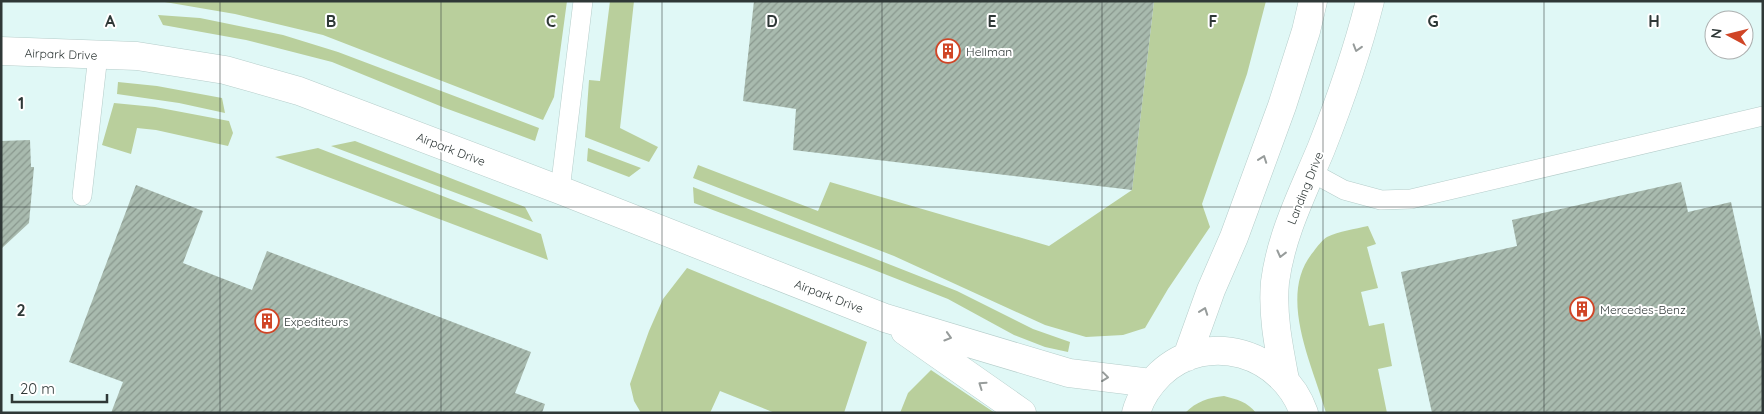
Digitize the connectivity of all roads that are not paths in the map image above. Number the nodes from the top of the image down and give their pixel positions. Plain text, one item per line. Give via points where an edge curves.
1 (583, 1) edge
2 (1312, 1) edge
3 (1370, 1) edge
4 (1, 51) edge
5 (98, 55) junction
6 (1763, 116) edge
7 (1311, 172) junction
8 (560, 190) junction
9 (82, 196) dead end
10 (885, 318) junction
11 (1187, 357) junction
12 (1285, 380) junction
13 (1151, 383) junction
14 (1022, 413) edge
15 (1136, 413) edge
16 (1304, 413) edge

1 - 8 lane
11 -> 2 street via 1282,106
3 -> 7 street, Landing Drive via 1343,94
4 - 5 street, Airpark Drive
5 - 8 street, Airpark Drive via 137,56 225,70 299,91
5 - 9 lane
6 - 7 lane via 1411,199 1381,200 1344,190
7 -> 12 street, Landing Drive via 1285,237 1275,283 1278,344
8 - 10 street, Airpark Drive
10 -> 13 street, Airpark Drive via 1069,373
14 -> 10 street, Airpark Drive
11 - 12 street via 1214,351 1240,353 1265,363
11 - 13 street
12 - 16 street
13 - 15 street

